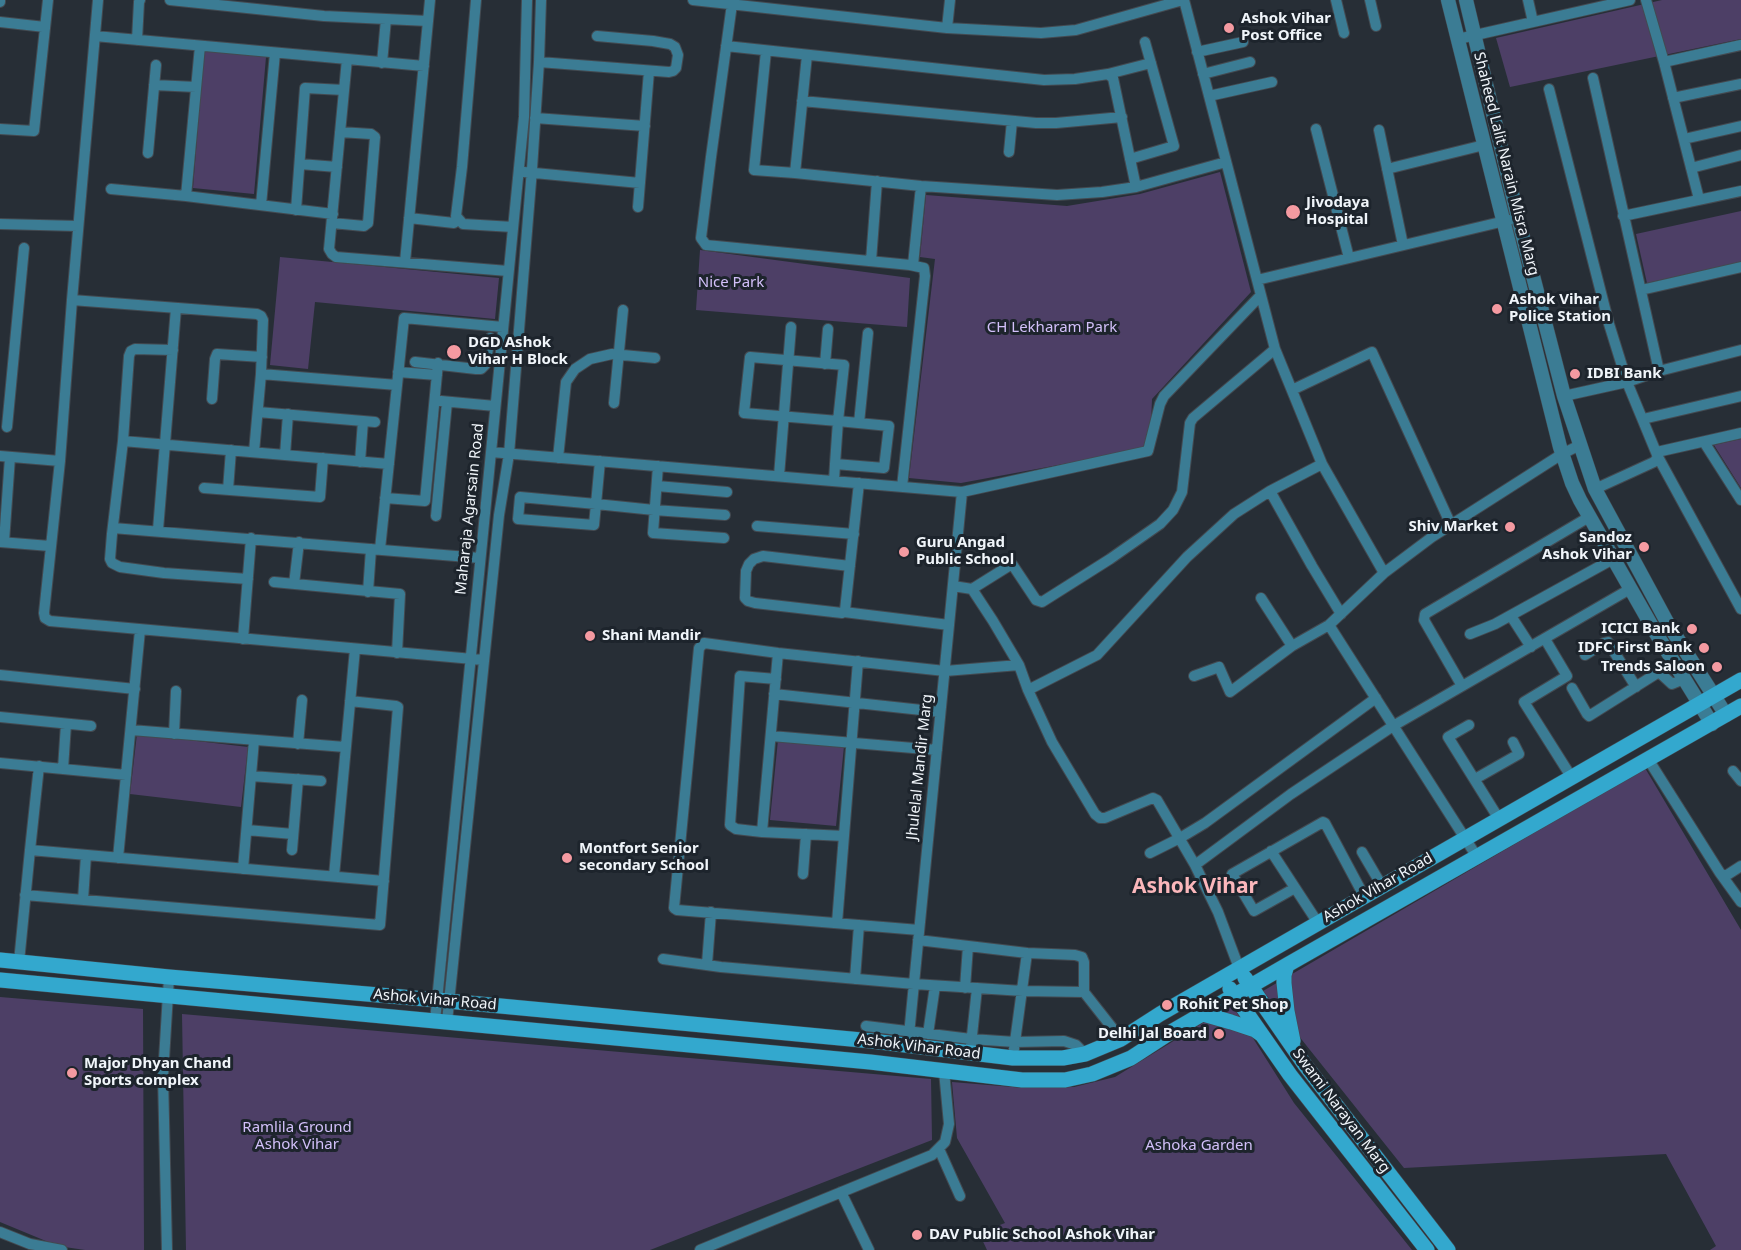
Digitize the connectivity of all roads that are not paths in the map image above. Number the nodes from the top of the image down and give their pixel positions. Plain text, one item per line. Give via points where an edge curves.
1 (48, 0) edge
2 (98, 0) edge
3 (140, 0) edge
4 (170, 0) edge
5 (430, 0) edge
6 (476, 0) edge
7 (527, 0) edge
8 (541, 0) edge
9 (693, 0) edge
10 (950, 0) edge
11 (1183, 0) edge
12 (1336, 0) edge
13 (1370, 0) edge
14 (1448, 0) edge
15 (1466, 0) edge
16 (1528, 0) edge
17 (1575, 0) edge
18 (1630, 0) edge
19 (1646, 0) edge
20 (732, 4) junction
21 (1578, 12) junction
22 (386, 19) junction
23 (428, 21) junction
24 (0, 22) edge
25 (1533, 22) junction
26 (1376, 26) dead end
27 (45, 27) junction
28 (947, 28) junction
29 (1344, 33) dead end
30 (1474, 35) junction
31 (95, 36) junction
32 (597, 36) dead end
33 (1458, 39) junction
34 (137, 40) junction
35 (1145, 42) dead end
36 (1242, 42) dead end
37 (1741, 45) edge
38 (200, 46) junction
39 (726, 46) junction
40 (766, 51) junction
41 (275, 52) junction
42 (1197, 52) junction
43 (807, 55) junction
44 (346, 59) junction
45 (539, 62) junction
46 (1250, 62) dead end
47 (1664, 62) junction
48 (382, 63) junction
49 (1151, 63) junction
50 (156, 65) dead end
51 (424, 66) junction
52 (649, 71) junction
53 (1108, 74) junction
54 (1203, 74) junction
55 (1593, 78) dead end
56 (1272, 82) dead end
57 (1741, 84) edge
58 (154, 85) junction
59 (196, 87) junction
60 (1549, 89) dead end
61 (344, 90) junction
62 (1209, 96) junction
63 (1673, 98) junction
64 (802, 101) junction
65 (1122, 117) junction
66 (534, 118) junction
67 (1012, 121) junction
68 (645, 126) junction
69 (1741, 126) edge
70 (0, 129) edge
71 (1316, 129) dead end
72 (1378, 130) dead end
73 (340, 132) junction
74 (1684, 139) junction
75 (1484, 145) junction
76 (1009, 152) dead end
77 (148, 153) dead end
78 (1741, 155) edge
79 (1130, 159) junction
80 (1226, 162) junction
81 (300, 164) junction
82 (337, 167) junction
83 (1691, 168) junction
84 (1387, 169) junction
85 (518, 172) junction
86 (795, 172) junction
87 (531, 173) junction
88 (877, 181) junction
89 (640, 183) junction
90 (921, 186) junction
91 (1136, 187) junction
92 (111, 189) dead end
93 (1741, 191) edge
94 (186, 196) junction
95 (1699, 200) junction
96 (261, 205) junction
97 (638, 207) dead end
98 (296, 210) junction
99 (1623, 216) junction
100 (332, 218) junction
101 (409, 218) junction
102 (1518, 218) junction
103 (458, 219) junction
104 (1503, 221) junction
105 (0, 224) edge
106 (78, 226) junction
107 (513, 227) junction
108 (1403, 245) junction
109 (24, 248) dead end
110 (1349, 258) junction
111 (871, 261) junction
112 (405, 262) junction
113 (913, 265) junction
114 (1741, 267) edge
115 (508, 271) junction
116 (1257, 279) junction
117 (1641, 290) junction
118 (1261, 295) junction
119 (72, 300) junction
120 (176, 308) junction
121 (623, 310) dead end
122 (503, 327) junction
123 (791, 327) dead end
124 (828, 329) dead end
125 (868, 333) dead end
126 (490, 338) dead end
127 (1275, 349) junction
128 (173, 350) junction
129 (1741, 350) edge
130 (619, 354) junction
131 (262, 357) junction
132 (655, 358) dead end
133 (789, 360) junction
134 (415, 362) dead end
135 (438, 363) junction
136 (825, 364) junction
137 (1659, 371) junction
138 (398, 372) junction
139 (261, 374) junction
140 (437, 375) junction
141 (1627, 381) junction
142 (397, 385) junction
143 (1292, 390) junction
144 (1564, 396) junction
145 (1741, 396) edge
146 (212, 399) dead end
147 (435, 400) junction
148 (447, 402) junction
149 (614, 404) dead end
150 (495, 406) junction
151 (4, 410) edge
152 (258, 411) junction
153 (288, 414) junction
154 (785, 417) junction
155 (1643, 419) junction
156 (363, 421) junction
157 (838, 421) junction
158 (375, 422) dead end
159 (859, 423) junction
160 (7, 427) dead end
161 (1741, 433) edge
162 (123, 441) junction
163 (1704, 442) junction
164 (165, 444) junction
165 (1580, 445) junction
166 (231, 450) junction
167 (254, 452) junction
168 (491, 452) junction
169 (509, 454) junction
170 (1562, 454) junction
171 (285, 455) junction
172 (1658, 455) junction
173 (5, 456) edge
174 (323, 458) junction
175 (558, 458) junction
176 (60, 461) junction
177 (600, 461) junction
178 (360, 462) junction
179 (389, 464) junction
180 (835, 464) junction
181 (1322, 464) junction
182 (658, 466) junction
183 (779, 476) junction
184 (834, 481) junction
185 (859, 483) junction
186 (657, 486) junction
187 (902, 487) junction
188 (204, 488) dead end
189 (1595, 489) junction
190 (228, 490) junction
191 (1270, 491) junction
192 (727, 492) dead end
193 (962, 492) junction
194 (385, 498) junction
195 (3, 500) edge
196 (1741, 500) edge
197 (596, 504) junction
198 (654, 510) junction
199 (725, 515) dead end
200 (436, 516) dead end
201 (1589, 517) junction
202 (1451, 525) junction
203 (757, 526) dead end
204 (113, 528) junction
205 (158, 530) junction
206 (854, 534) junction
207 (251, 538) junction
208 (724, 538) dead end
209 (2, 542) edge
210 (299, 542) junction
211 (51, 546) junction
212 (375, 549) junction
213 (480, 558) junction
214 (1613, 559) junction
215 (850, 566) junction
216 (1384, 573) junction
217 (248, 579) junction
218 (274, 582) dead end
219 (294, 584) junction
220 (953, 586) junction
221 (972, 589) junction
222 (1630, 589) junction
223 (368, 592) junction
224 (1261, 598) dead end
225 (1741, 609) edge
226 (844, 612) junction
227 (1341, 614) junction
228 (1511, 616) junction
229 (949, 625) junction
230 (1329, 626) junction
231 (140, 630) junction
232 (1470, 634) dead end
233 (243, 639) junction
234 (1545, 639) junction
235 (1292, 646) junction
236 (1531, 647) junction
237 (355, 649) junction
238 (397, 653) junction
239 (778, 653) junction
240 (1585, 655) dead end
241 (470, 659) junction
242 (484, 660) junction
243 (858, 661) junction
244 (1019, 665) junction
245 (945, 671) junction
246 (0, 675) edge
247 (1194, 676) dead end
248 (776, 679) junction
249 (1684, 679) junction
250 (1741, 680) edge
251 (1462, 686) junction
252 (1636, 687) junction
253 (1572, 688) dead end
254 (135, 689) junction
255 (1028, 690) junction
256 (176, 691) dead end
257 (774, 694) junction
258 (1713, 696) junction
259 (1376, 699) junction
260 (302, 700) dead end
261 (350, 701) junction
262 (854, 703) junction
263 (1700, 704) junction
264 (1741, 706) edge
265 (940, 712) junction
266 (1726, 715) junction
267 (0, 717) edge
268 (66, 724) junction
269 (1712, 724) junction
270 (1468, 725) dead end
271 (91, 726) dead end
272 (1393, 726) junction
273 (131, 730) junction
274 (174, 734) junction
275 (771, 736) junction
276 (254, 740) junction
277 (851, 742) junction
278 (1513, 742) dead end
279 (298, 744) junction
280 (345, 747) junction
281 (937, 750) junction
282 (1648, 759) junction
283 (0, 763) edge
284 (39, 766) junction
285 (63, 768) junction
286 (1733, 771) dead end
287 (126, 775) junction
288 (251, 776) junction
289 (1572, 778) junction
290 (298, 779) junction
291 (1475, 779) junction
292 (1741, 781) edge
293 (321, 782) dead end
294 (1499, 819) junction
295 (247, 830) junction
296 (762, 832) junction
297 (293, 834) junction
298 (806, 834) junction
299 (844, 836) junction
300 (1180, 838) junction
301 (1465, 838) junction
302 (30, 850) junction
303 (292, 850) dead end
304 (1271, 851) junction
305 (1362, 852) dead end
306 (1150, 853) dead end
307 (86, 855) junction
308 (1477, 857) junction
309 (118, 858) junction
310 (1196, 866) junction
311 (1741, 866) edge
312 (243, 869) junction
313 (803, 874) dead end
314 (1723, 875) junction
315 (334, 876) junction
316 (384, 881) junction
317 (1382, 886) junction
318 (1295, 888) junction
319 (26, 895) junction
320 (1364, 897) junction
321 (83, 900) junction
322 (1741, 902) edge
323 (711, 912) junction
324 (837, 923) junction
325 (1318, 923) junction
326 (860, 925) junction
327 (919, 935) junction
328 (968, 946) junction
329 (1027, 953) junction
330 (663, 959) dead end
331 (0, 960) edge
332 (18, 962) junction
333 (707, 964) junction
334 (1287, 965) junction
335 (1239, 968) junction
336 (170, 977) junction
337 (1222, 978) junction
338 (855, 979) junction
339 (0, 980) edge
340 (914, 984) junction
341 (934, 986) junction
342 (1251, 987) junction
343 (964, 988) junction
344 (977, 988) junction
345 (1023, 991) junction
346 (1084, 992) junction
347 (168, 996) junction
348 (1235, 996) junction
349 (443, 1000) junction
350 (1203, 1014) junction
351 (441, 1022) junction
352 (866, 1026) dead end
353 (928, 1034) junction
354 (1262, 1035) junction
355 (908, 1038) junction
356 (1121, 1039) junction
357 (1015, 1042) junction
358 (971, 1045) junction
359 (1295, 1051) junction
360 (1085, 1054) junction
361 (1013, 1058) junction
362 (944, 1071) junction
363 (939, 1149) junction
364 (842, 1192) junction
365 (960, 1196) dead end
366 (0, 1232) edge
367 (62, 1250) edge
368 (167, 1250) edge
369 (700, 1250) edge
370 (869, 1250) edge
371 (1427, 1250) edge
372 (1448, 1250) edge

1 - 27 street
2 - 31 street
3 - 34 street
4 - 22 street
5 - 23 street
6 - 103 street
7 - 85 street, Maharaja Agarsain Road via 524,117
8 - 45 street
9 - 20 street
10 - 28 street
11 - 28 street via 1054,33
11 - 42 street
12 - 29 street
13 - 26 street
14 - 33 street, Shaheed Lalit Narain Misra Marg
15 - 30 street, Shaheed Lalit Narain Misra Marg
16 - 25 street
17 - 21 street
18 - 21 street
19 - 47 street
20 - 28 street
20 - 39 street
21 - 25 street
22 - 23 street
22 - 48 street
23 - 51 street
24 - 27 street
25 - 30 street
27 - 70 street via 34,131
30 - 33 street
30 - 102 street, Shaheed Lalit Narain Misra Marg
31 - 34 street
31 - 106 street
32 - 52 street via 675,47 678,55 673,71
33 - 75 street, Shaheed Lalit Narain Misra Marg
34 - 38 street
35 - 49 street
36 - 42 street
37 - 47 street
38 - 41 street
38 - 59 street
39 - 40 street
39 - 111 street via 703,242
40 - 43 street
40 - 86 street via 754,170
41 - 44 street
41 - 96 street
42 - 54 street
43 - 53 street via 1044,80
43 - 64 street
44 - 48 street
44 - 61 street
45 - 52 street
45 - 66 street
46 - 54 street
47 - 63 street
48 - 51 street
49 - 53 street
49 - 79 street via 1174,146
50 - 58 street
51 - 101 street
52 - 68 street
53 - 65 street via 1113,78
54 - 62 street
55 - 99 street
56 - 62 street
57 - 63 street
58 - 59 street
58 - 77 street
59 - 94 street
60 - 141 street via 1592,262
61 - 73 street
61 - 81 street via 305,88
62 - 80 street
63 - 74 street
64 - 67 street
64 - 86 street
65 - 67 street via 1052,123
65 - 79 street
66 - 68 street
66 - 87 street
67 - 76 street
68 - 89 street
69 - 74 street
71 - 110 street
72 - 84 street
73 - 82 street
73 - 100 street via 375,137 368,223 364,226
74 - 83 street
75 - 84 street
75 - 104 street, Shaheed Lalit Narain Misra Marg
78 - 83 street
79 - 91 street
80 - 91 street
80 - 116 street
81 - 82 street
81 - 98 street
82 - 100 street
83 - 95 street
84 - 108 street
85 - 87 street
85 - 107 street, Maharaja Agarsain Road
86 - 88 street
87 - 89 street
87 - 169 street
88 - 90 street
88 - 111 street
89 - 97 street
90 - 91 street via 1057,195
90 - 113 street
92 - 94 street
93 - 95 street
94 - 96 street
95 - 99 street
96 - 98 street
98 - 100 street
99 - 117 street
100 - 112 street via 332,254
101 - 103 street via 454,223
101 - 112 street
102 - 104 street
102 - 144 street, Shaheed Lalit Narain Misra Marg
103 - 107 street via 463,224
104 - 108 street
104 - 170 street, Shaheed Lalit Narain Misra Marg
105 - 106 street
106 - 119 street
107 - 115 street, Maharaja Agarsain Road
108 - 110 street
109 - 151 street
110 - 116 street
111 - 113 street
112 - 115 street
113 - 187 street via 924,268 925,276
114 - 117 street
115 - 122 street, Maharaja Agarsain Road
116 - 118 street
117 - 137 street
118 - 127 street
118 - 193 street via 1164,396 1148,451
119 - 120 street
119 - 176 street
120 - 128 street
120 - 131 street via 261,316
121 - 130 street
122 - 138 street via 404,318
122 - 150 street, Maharaja Agarsain Road
123 - 133 street
124 - 136 street
125 - 159 street
126 - 135 street via 481,369
127 - 143 street
127 - 221 street via 1192,417 1182,492 1160,524 1042,602 1036,600 1012,564
128 - 162 street via 131,351
128 - 164 street
129 - 137 street
130 - 132 street
130 - 149 street
130 - 175 street via 590,359 575,369 566,382
131 - 139 street
131 - 146 street via 217,354
133 - 136 street
133 - 154 street
133 - 154 street via 750,357 744,413
134 - 135 street
135 - 140 street
136 - 157 street via 844,365
137 - 141 street
138 - 140 street
138 - 142 street
139 - 142 street
139 - 152 street
140 - 147 street
141 - 144 street
141 - 155 street
142 - 179 street
143 - 181 street
143 - 202 street via 1372,352
144 - 165 street, Shaheed Lalit Narain Misra Marg
145 - 155 street
147 - 148 street
147 - 194 street via 425,501
148 - 150 street
148 - 200 street
150 - 168 street, Maharaja Agarsain Road
151 - 160 street
152 - 153 street
152 - 167 street
153 - 156 street
153 - 171 street
154 - 157 street
154 - 183 street
155 - 172 street
156 - 158 street
156 - 178 street
157 - 159 street
157 - 180 street
159 - 180 street via 889,426 884,468
161 - 163 street
162 - 164 street
162 - 204 street
163 - 172 street
163 - 196 street
164 - 166 street
164 - 205 street
165 - 170 street
165 - 189 street, Shaheed Lalit Narain Misra Marg
166 - 167 street
166 - 190 street
167 - 171 street
168 - 169 street
168 - 213 street, Maharaja Agarsain Road
169 - 175 street
169 - 242 street
170 - 201 street, Shaheed Lalit Narain Misra Marg
170 - 202 street
171 - 174 street
172 - 189 street via 1654,462
172 - 225 street
173 - 176 street
173 - 195 street
174 - 178 street
174 - 190 street via 320,497
175 - 177 street
176 - 211 street
177 - 182 street
177 - 197 street
178 - 179 street
179 - 194 street
180 - 184 street
181 - 191 street
181 - 216 street
182 - 183 street
182 - 186 street
183 - 184 street
184 - 185 street
185 - 187 street
185 - 206 street
186 - 192 street
186 - 198 street
187 - 193 street
188 - 190 street
189 - 258 street, Shaheed Lalit Narain Misra Marg via 1667,622
191 - 227 street
191 - 255 street via 1234,514 1187,557 1097,655
193 - 220 street, Jhulelal Mandir Marg
194 - 212 street
195 - 209 street
197 - 197 street via 520,497 518,519 594,525
197 - 198 street
198 - 199 street
198 - 208 street via 653,533
201 - 214 street, Shaheed Lalit Narain Misra Marg
201 - 251 street via 1425,614 1424,620
202 - 216 street
203 - 206 street
204 - 205 street
204 - 217 street via 110,559 120,567
205 - 207 street
206 - 215 street
207 - 210 street
207 - 217 street
209 - 211 street
210 - 212 street
210 - 219 street
211 - 231 street via 44,613 48,620
212 - 213 street
212 - 223 street
213 - 241 street, Maharaja Agarsain Road
214 - 222 street, Shaheed Lalit Narain Misra Marg
214 - 228 street
215 - 226 street
215 - 226 street via 763,556 754,559 746,571 748,601
216 - 227 street
217 - 233 street
218 - 219 street
219 - 223 street
220 - 221 street
220 - 229 street, Jhulelal Mandir Marg
221 - 244 street
222 - 234 street
222 - 249 street, Shaheed Lalit Narain Misra Marg
223 - 238 street via 400,594
224 - 235 street
226 - 229 street
227 - 230 street
228 - 232 street
228 - 236 street
229 - 245 street, Jhulelal Mandir Marg
230 - 235 street
230 - 259 street
231 - 233 street
231 - 254 street
233 - 237 street
234 - 236 street
234 - 289 street via 1567,676 1524,702
235 - 247 street via 1230,692 1218,667
236 - 251 street
237 - 238 street
237 - 261 street
238 - 241 street
239 - 243 street
239 - 248 street
239 - 323 street via 704,643 699,648 674,908
240 - 252 street via 1608,642
241 - 242 street
241 - 349 street, Maharaja Agarsain Road
242 - 349 street
243 - 245 street
243 - 262 street
244 - 245 street
244 - 255 street
245 - 265 street, Jhulelal Mandir Marg
246 - 254 street
248 - 257 street
248 - 296 street via 740,676 730,825
249 - 252 street via 1672,684 1659,672
249 - 263 street, Shaheed Lalit Narain Misra Marg
250 - 258 main road, Ashok Vihar Road
251 - 272 street
252 - 253 street via 1589,716
254 - 273 street
255 - 300 street via 1052,742 1095,814 1105,818 1153,798
256 - 274 street
257 - 262 street
257 - 275 street
258 - 263 main road, Ashok Vihar Road
258 - 266 street, Shaheed Lalit Narain Misra Marg
259 - 272 street
259 - 300 street
260 - 279 street
261 - 280 street
261 - 316 street via 398,707
262 - 265 street
262 - 277 street
263 - 269 street, Shaheed Lalit Narain Misra Marg
263 - 289 main road, Ashok Vihar Road
264 - 266 main road, Ashok Vihar Road
265 - 281 street, Jhulelal Mandir Marg
266 - 269 main road, Ashok Vihar Road
267 - 268 street
268 - 271 street
268 - 285 street
269 - 282 main road, Ashok Vihar Road
270 - 291 street via 1448,737
272 - 301 street
272 - 310 street via 1290,794
273 - 274 street
273 - 287 street
274 - 276 street
275 - 277 street
275 - 296 street
276 - 279 street
276 - 288 street
277 - 281 street
277 - 299 street
278 - 291 street via 1519,754
279 - 280 street
280 - 315 street
281 - 327 street, Jhulelal Mandir Marg
282 - 308 main road, Ashok Vihar Road
282 - 314 street
283 - 284 street
284 - 285 street
284 - 302 street
285 - 287 street
286 - 292 street
287 - 309 street
288 - 290 street
288 - 295 street
289 - 294 main road, Ashok Vihar Road
290 - 293 street
290 - 297 street
291 - 294 street
294 - 301 main road, Ashok Vihar Road
295 - 297 street
295 - 312 street
296 - 298 street
297 - 303 street
298 - 299 street
298 - 313 street
299 - 324 street
300 - 306 street
300 - 310 street
301 - 308 street
301 - 317 main road, Ashok Vihar Road
302 - 307 street
302 - 319 street
304 - 318 street
304 - 318 street via 1232,874 1254,911
304 - 320 street via 1323,822
305 - 317 street
307 - 309 street
307 - 321 street
308 - 334 main road, Ashok Vihar Road
309 - 312 street
310 - 335 street
311 - 314 street
312 - 315 street
314 - 322 street
315 - 316 street
316 - 321 street via 379,925
317 - 320 main road, Ashok Vihar Road
318 - 325 street
319 - 321 street
319 - 332 street
320 - 325 main road, Ashok Vihar Road
323 - 324 street
323 - 333 street
324 - 326 street
325 - 335 main road, Ashok Vihar Road
326 - 327 street
326 - 338 street
327 - 328 street
327 - 340 street, Jhulelal Mandir Marg
328 - 329 street
328 - 343 street
329 - 345 street
329 - 346 street via 1082,957
330 - 333 street
331 - 332 main road, Ashok Vihar Road
332 - 336 main road, Ashok Vihar Road
333 - 338 street
334 - 342 main road, Ashok Vihar Road
334 - 359 main road via 1284,983
335 - 337 main road, Ashok Vihar Road
335 - 342 main road, Swami Narayan Marg
336 - 347 street
336 - 349 main road, Ashok Vihar Road
337 - 348 main road, Swami Narayan Marg
337 - 356 main road, Ashok Vihar Road
338 - 340 street
339 - 347 main road, Ashok Vihar Road
340 - 341 street
340 - 355 street, Jhulelal Mandir Marg
341 - 343 street
341 - 353 street
342 - 348 main road, Ashok Vihar Road
342 - 359 main road, Swami Narayan Marg
343 - 344 street
344 - 345 street
344 - 358 street
345 - 346 street
345 - 357 street
346 - 356 street
347 - 351 main road, Ashok Vihar Road
347 - 368 street via 163,1076
348 - 350 main road, Ashok Vihar Road
348 - 354 main road, Swami Narayan Marg
349 - 351 street
349 - 355 main road, Ashok Vihar Road
350 - 354 main road
350 - 362 main road, Ashok Vihar Road via 1131,1058 1065,1080 1022,1080
351 - 362 main road, Ashok Vihar Road
352 - 355 street
353 - 355 street
353 - 358 street
354 - 371 main road, Swami Narayan Marg
355 - 358 main road, Ashok Vihar Road
356 - 360 main road, Ashok Vihar Road
357 - 358 street
357 - 360 street via 1064,1041
357 - 361 street
358 - 361 main road, Ashok Vihar Road
359 - 372 main road, Swami Narayan Marg
360 - 361 main road, Ashok Vihar Road
362 - 363 street via 949,1124
363 - 364 street
363 - 365 street
364 - 369 street
364 - 370 street
366 - 367 street via 30,1244

